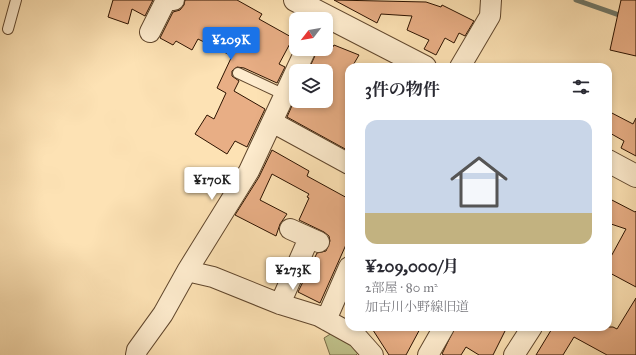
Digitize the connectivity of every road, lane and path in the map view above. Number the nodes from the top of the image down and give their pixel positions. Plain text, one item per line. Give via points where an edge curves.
1 (16, 0) edge
2 (174, 0) edge
3 (295, 0) edge
4 (491, 0) edge
5 (313, 12) edge
6 (333, 23) edge
7 (8, 29) dead end
8 (150, 32) dead end
9 (303, 56) edge
10 (417, 63) edge
11 (462, 63) edge
12 (238, 73) dead end
13 (285, 95) junction
14 (272, 122) junction
15 (345, 162) edge
16 (612, 163) edge
17 (636, 176) edge
18 (290, 229) dead end
19 (187, 272) junction
20 (345, 276) edge
21 (280, 304) junction
22 (326, 320) junction
23 (345, 330) edge
24 (346, 331) edge
25 (442, 331) edge
26 (529, 331) edge
27 (136, 355) edge
28 (373, 355) edge
29 (428, 355) edge
30 (514, 355) edge

1 - 7 lane
2 - 8 street via 166,0
3 - 5 street
4 - 11 street via 490,16
6 - 10 street
9 - 13 street
12 - 13 lane
13 - 14 street
14 - 15 street
14 - 19 street via 250,171
16 - 17 street
18 - 21 street via 314,240
19 - 21 street via 213,277
19 - 27 street
20 - 22 street
21 - 22 street
22 - 23 street
24 - 28 street via 357,337
25 - 29 street
26 - 30 street

